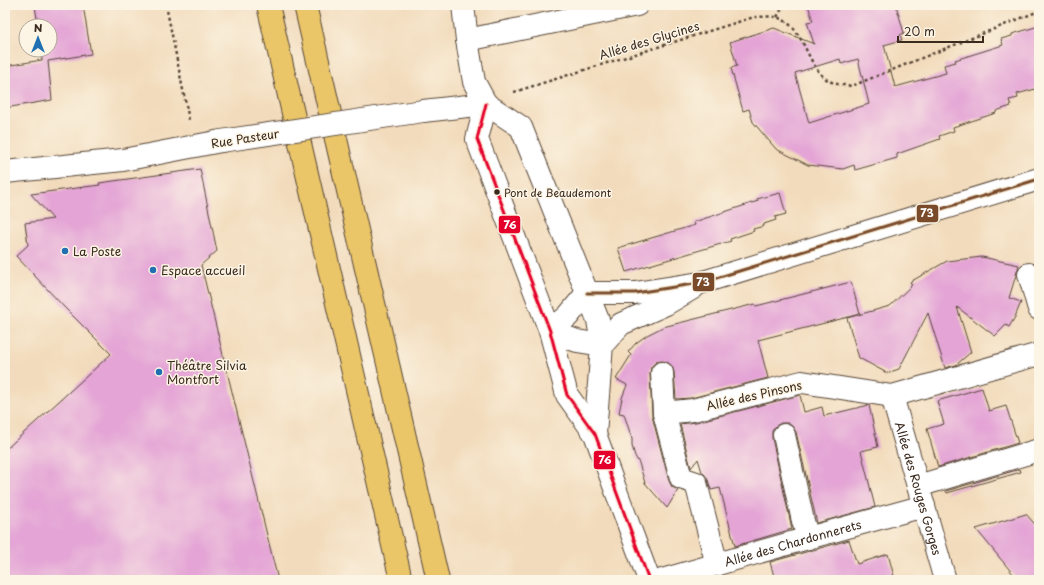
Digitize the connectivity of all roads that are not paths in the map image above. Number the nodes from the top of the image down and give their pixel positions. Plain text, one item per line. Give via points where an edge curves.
1 (268, 5) edge
2 (305, 5) edge
3 (463, 5) edge
4 (637, 5) edge
5 (467, 40) junction
6 (486, 104) junction
7 (5, 172) edge
8 (1039, 179) edge
9 (1029, 274) dead end
10 (700, 284) junction
11 (588, 293) junction
12 (1039, 309) edge
13 (550, 332) junction
14 (602, 345) junction
15 (1039, 354) edge
16 (662, 373) dead end
17 (892, 396) junction
18 (664, 413) junction
19 (595, 434) junction
20 (784, 435) dead end
21 (1039, 450) edge
22 (921, 496) junction
23 (808, 538) junction
24 (717, 565) junction
25 (402, 580) edge
26 (438, 580) edge
27 (649, 580) edge
28 (662, 580) edge
29 (945, 580) edge

1 - 25 highway
2 - 26 highway
3 - 5 street
4 - 5 street
5 - 6 street via 474,82
6 - 7 street, Rue Pasteur, bridge via 221,141 123,160
6 - 11 street via 521,127
6 - 13 street via 477,139
8 - 10 street
9 - 12 street
10 - 11 street via 635,292
10 - 14 street via 666,304 621,324
11 - 13 street
11 - 14 street via 598,320
13 - 14 street via 577,341
13 - 19 street via 567,395
14 - 19 street
15 - 17 street
16 - 18 street
17 - 18 street, Allée des Pinsons via 802,382 693,410
17 - 22 street, Allée des Rouges Gorges
18 - 24 street via 681,478 696,483
19 - 27 street
20 - 23 street
21 - 22 street, Allée des Chardonnerets
22 - 23 street, Allée des Chardonnerets
22 - 29 street, Allée des Rouges Gorges
23 - 24 street, Allée des Chardonnerets
24 - 28 street, Allée des Chardonnerets

